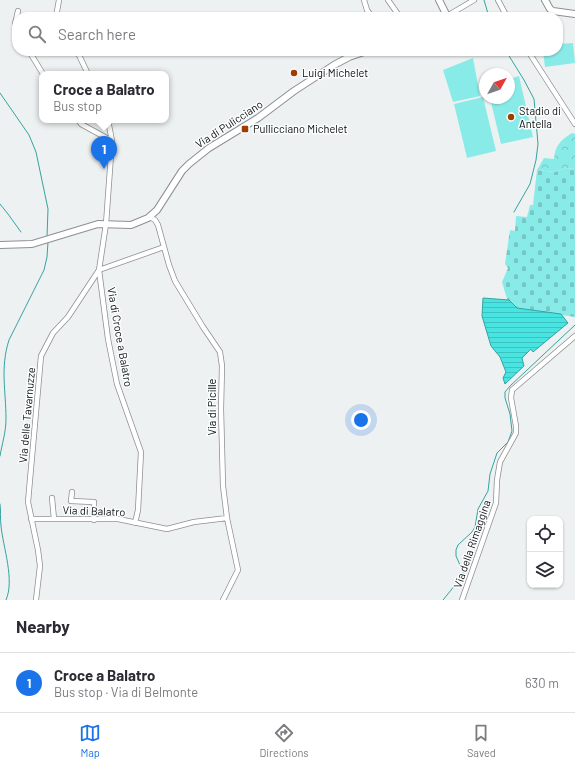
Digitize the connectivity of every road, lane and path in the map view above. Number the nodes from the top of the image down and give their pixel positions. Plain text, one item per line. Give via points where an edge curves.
1 (59, 0) edge
2 (364, 0) edge
3 (388, 0) edge
4 (439, 0) edge
5 (474, 0) edge
6 (498, 0) edge
7 (545, 0) edge
8 (57, 12) edge
9 (368, 12) edge
10 (396, 12) edge
11 (444, 12) edge
12 (453, 12) edge
13 (504, 12) edge
14 (560, 12) edge
15 (563, 12) edge
16 (575, 14) edge
17 (32, 56) edge
18 (79, 56) edge
19 (352, 56) edge
20 (531, 56) edge
21 (41, 71) edge
22 (87, 71) edge
23 (80, 123) edge
24 (109, 123) edge
25 (575, 124) edge
26 (112, 140) junction
27 (156, 210) junction
28 (150, 217) junction
29 (106, 224) junction
30 (158, 225) junction
31 (0, 245) edge
32 (164, 247) junction
33 (99, 270) junction
34 (575, 336) edge
35 (72, 492) dead end
36 (52, 498) dead end
37 (31, 518) junction
38 (226, 518) junction
39 (54, 519) junction
40 (94, 520) junction
41 (135, 523) junction
42 (36, 600) edge
43 (222, 600) edge
44 (462, 600) edge

1 - 8 street
2 - 9 street
3 - 10 street
4 - 11 street
5 - 12 street
6 - 13 street
7 - 14 street via 550,9
15 - 16 street
17 - 21 street
18 - 22 street
19 - 27 street, Via di Pulicciano via 334,65 258,118 204,151 178,175
20 - 25 street
23 - 26 street
24 - 26 street, Via delle Tavarnuzze
26 - 29 street, Via delle Tavarnuzze
27 - 28 street, Via di Pulicciano
27 - 30 street, Via di Picille
28 - 29 street, Via di Pulicciano via 131,225
28 - 30 street, Via di Picille
29 - 31 street, Via di Pulicciano via 98,224 32,244
29 - 33 street, Via delle Tavarnuzze
30 - 32 street, Via di Picille
32 - 33 street
32 - 38 street, Via di Picille via 175,281 220,352
33 - 37 street, Via delle Tavarnuzze via 72,311 53,333 41,356 28,502
33 - 41 street, Via di Croce a Balatro via 117,384 142,457
34 - 44 street, Via della Rimaggina via 512,390 516,433 500,462 496,503
35 - 40 street via 71,501 94,502
36 - 39 street
37 - 39 street, Via di Balatro
37 - 42 street, Via delle Tavarnuzze via 40,566
38 - 41 street, Via di Balatro via 167,529
38 - 43 street, Via di Picille via 238,570
39 - 40 street, Via di Balatro
40 - 41 street, Via di Balatro via 118,519

